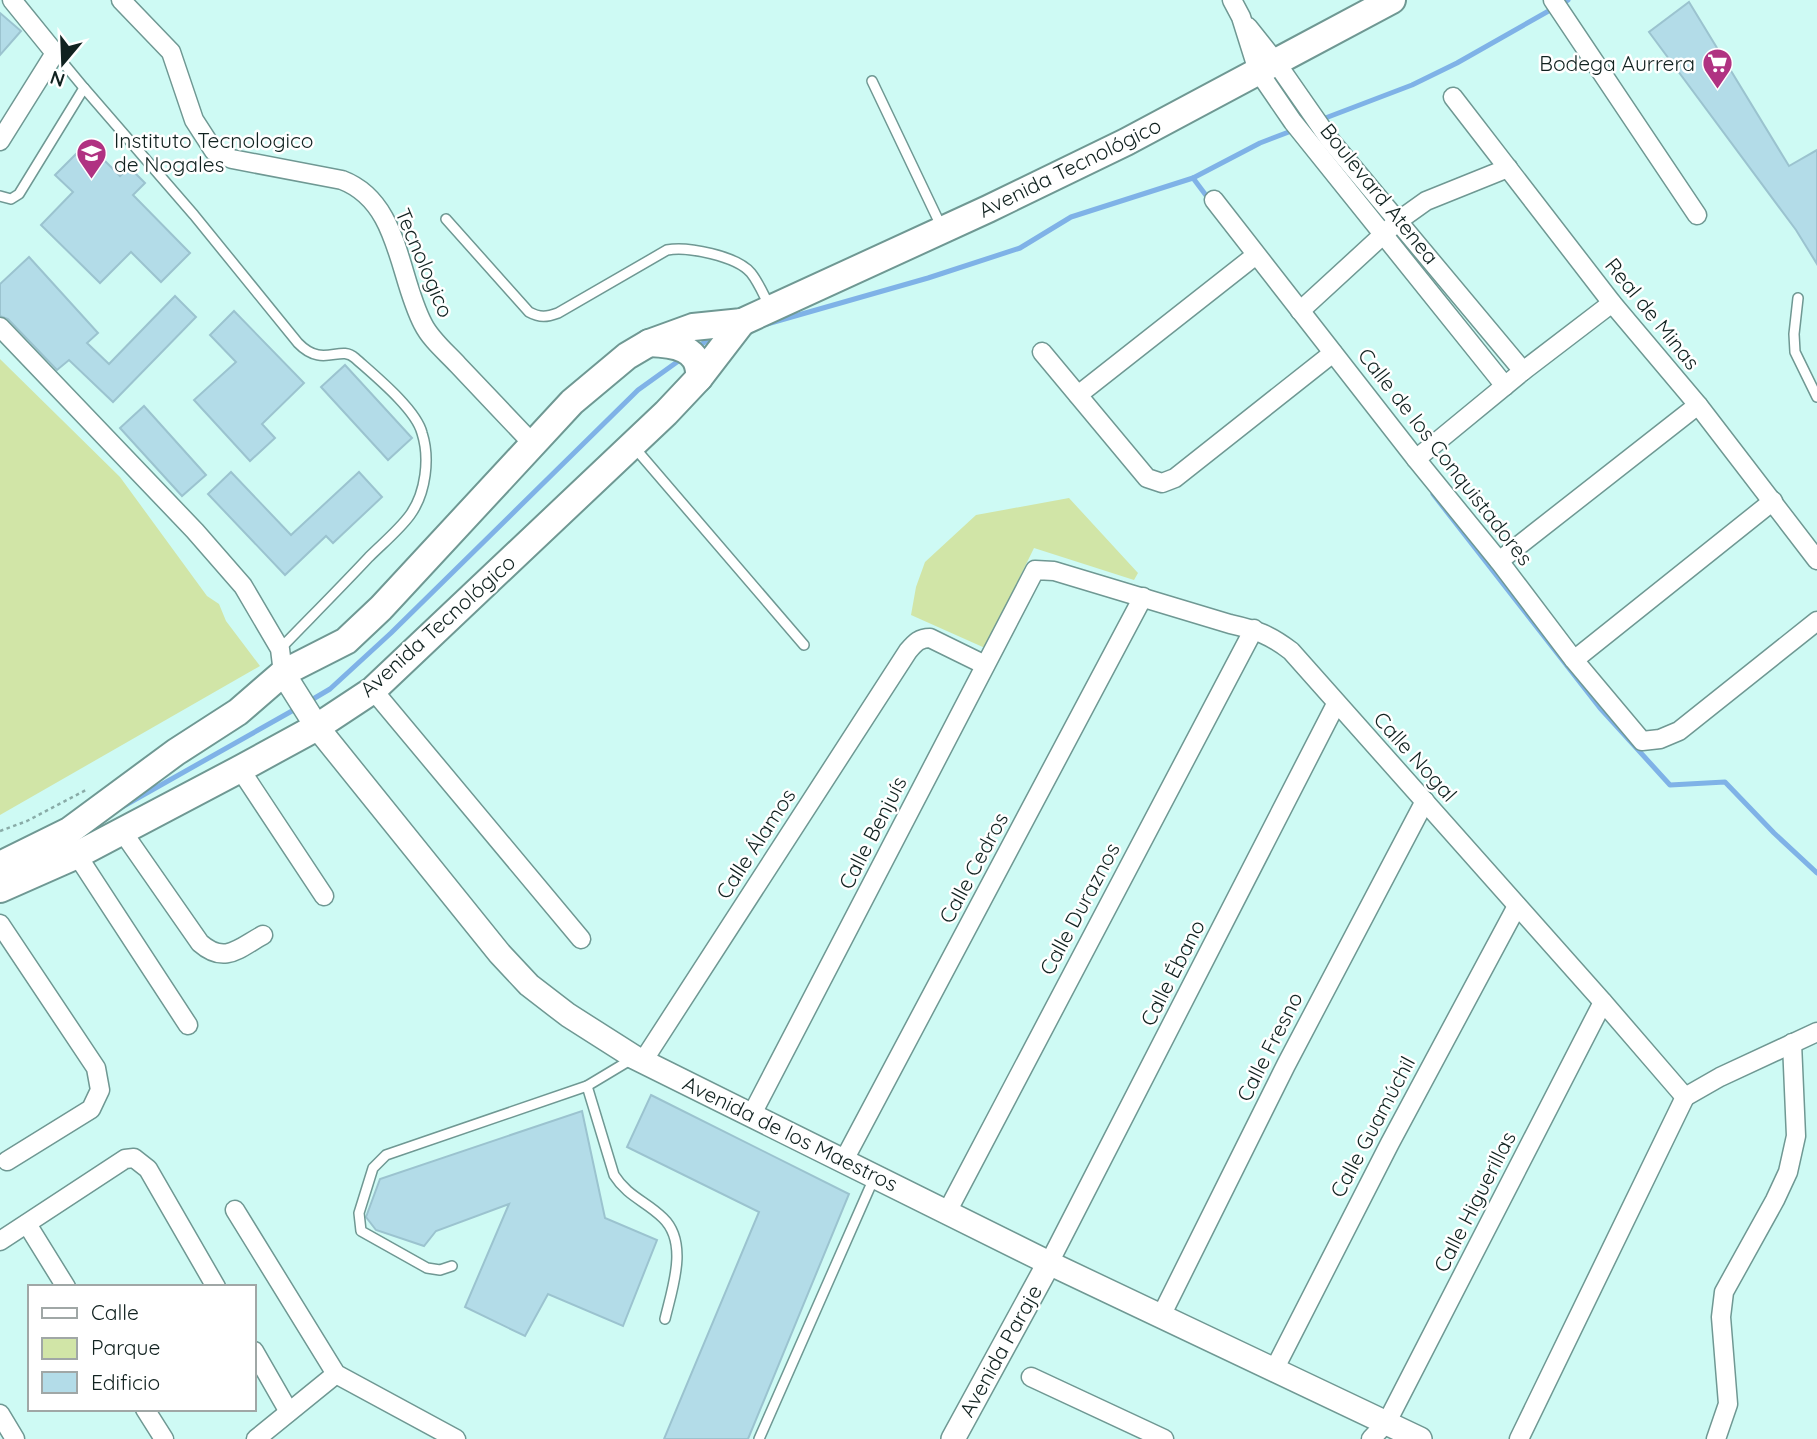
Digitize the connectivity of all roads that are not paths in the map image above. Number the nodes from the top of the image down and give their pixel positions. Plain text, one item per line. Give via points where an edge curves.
1 (12, 0) edge
2 (121, 0) edge
3 (1232, 0) edge
4 (1392, 0) edge
5 (1553, 0) edge
6 (55, 54) junction
7 (1267, 66) junction
8 (872, 81) dead end
9 (84, 88) junction
10 (1453, 97) dead end
11 (0, 141) edge
12 (1508, 168) junction
13 (0, 196) edge
14 (1214, 200) dead end
15 (1697, 215) dead end
16 (446, 219) dead end
17 (1398, 221) junction
18 (943, 230) junction
19 (1382, 235) junction
20 (1256, 255) junction
21 (1798, 298) dead end
22 (1612, 303) junction
23 (771, 308) junction
24 (1300, 311) junction
25 (742, 322) junction
26 (0, 327) edge
27 (649, 343) junction
28 (1042, 352) dead end
29 (1334, 354) junction
30 (1523, 371) junction
31 (699, 378) junction
32 (1505, 386) junction
33 (1077, 395) junction
34 (1817, 397) edge
35 (1698, 405) junction
36 (532, 443) junction
37 (632, 445) junction
38 (1416, 459) junction
39 (1773, 501) junction
40 (1817, 560) edge
41 (1499, 561) junction
42 (1035, 570) joint
43 (1143, 597) junction
44 (1817, 621) edge
45 (1254, 629) junction
46 (804, 645) dead end
47 (1574, 660) junction
48 (985, 665) junction
49 (284, 669) junction
50 (373, 690) junction
51 (1336, 704) junction
52 (315, 724) junction
53 (240, 769) junction
54 (1425, 801) junction
55 (122, 831) junction
56 (77, 855) junction
57 (0, 865) edge
58 (0, 889) edge
59 (324, 896) dead end
60 (1517, 906) junction
61 (0, 924) edge
62 (262, 935) dead end
63 (581, 939) dead end
64 (1603, 1002) junction
65 (188, 1025) dead end
66 (1817, 1032) edge
67 (1792, 1043) junction
68 (638, 1059) junction
69 (587, 1086) junction
70 (1685, 1097) junction
71 (751, 1115) junction
72 (844, 1160) junction
73 (7, 1161) dead end
74 (875, 1177) junction
75 (235, 1210) dead end
76 (947, 1212) junction
77 (27, 1224) junction
78 (0, 1241) edge
79 (1049, 1263) junction
80 (452, 1266) dead end
81 (65, 1285) edge
82 (215, 1285) edge
83 (1161, 1316) junction
84 (665, 1319) dead end
85 (256, 1354) edge
86 (1274, 1370) junction
87 (336, 1374) junction
88 (1031, 1377) dead end
89 (146, 1411) edge
90 (289, 1412) junction
91 (0, 1414) edge
92 (1387, 1422) junction
93 (16, 1439) edge
94 (164, 1439) edge
95 (256, 1439) edge
96 (456, 1439) edge
97 (759, 1439) edge
98 (953, 1439) edge
99 (1164, 1439) edge
100 (1371, 1439) edge
101 (1420, 1439) edge
102 (1519, 1439) edge
103 (1716, 1439) edge

1 - 6 street
2 - 36 street, Tecnologico via 171,52 194,120 214,151 232,159 342,180 368,194 395,241 429,334
3 - 7 street, Boulevard Atenea
4 - 7 main road, Avenida Tecnológico
5 - 15 street
6 - 9 lane
6 - 11 street
7 - 17 street, Boulevard Atenea
7 - 18 main road, Avenida Tecnológico via 1126,142
7 - 19 street, Boulevard Atenea via 1293,122
8 - 18 lane
9 - 13 lane via 19,194 12,199
9 - 49 lane via 298,343 317,356 351,355 396,396 422,431 426,463 411,515
10 - 12 street, Real de Minas
12 - 17 street via 1437,195
12 - 22 street, Real de Minas
14 - 20 street, Calle de los Conquistadores
16 - 23 lane via 535,315 558,313 676,248 740,265 750,272
17 - 19 street
17 - 30 street, Boulevard Atenea
18 - 23 main road, Avenida Tecnológico
19 - 24 street
19 - 32 street, Boulevard Atenea
20 - 24 street, Calle de los Conquistadores
20 - 33 street
21 - 34 lane via 1795,352
22 - 30 street
22 - 35 street, Real de Minas
23 - 25 main road, Avenida Tecnológico
24 - 29 street, Calle de los Conquistadores
25 - 27 main road, Avenida Tecnológico via 693,327
25 - 31 main road, Avenida Tecnológico
26 - 49 street via 243,586
27 - 31 main road via 668,344 690,353 698,361
27 - 36 main road, Avenida Tecnológico via 572,402
28 - 33 street
29 - 33 street via 1168,482 1147,478
29 - 38 street, Calle de los Conquistadores
30 - 32 street
31 - 37 main road, Avenida Tecnológico
32 - 38 street
35 - 39 street, Real de Minas
35 - 41 street
36 - 49 main road, Avenida Tecnológico via 362,626 346,640
37 - 46 lane
37 - 50 main road, Avenida Tecnológico
38 - 41 street, Calle de los Conquistadores
39 - 40 street, Real de Minas
39 - 47 street
41 - 47 street, Calle de los Conquistadores
42 - 43 street, Calle Nogal via 1054,571
42 - 48 street, Calle Benjuís
43 - 45 street, Calle Nogal
43 - 72 street, Calle Cedros
44 - 47 street, Calle de los Conquistadores via 1679,731 1660,739 1642,741
45 - 51 street, Calle Nogal via 1291,651
45 - 76 street, Calle Duraznos
48 - 68 street, Calle Álamos via 930,638 916,642
48 - 71 street, Calle Benjuís
49 - 52 street, Avenida de los Maestros
49 - 57 main road, Avenida Tecnológico via 238,712 69,831
50 - 52 main road, Avenida Tecnológico
50 - 63 street
51 - 54 street, Calle Nogal
51 - 79 street, Calle Ébano
52 - 53 main road, Avenida Tecnológico
52 - 68 street, Avenida de los Maestros via 528,985
53 - 55 main road, Avenida Tecnológico
53 - 59 street
54 - 60 street, Calle Nogal
54 - 83 street, Calle Fresno
55 - 56 main road, Avenida Tecnológico
55 - 62 street via 209,951 229,954
56 - 58 main road, Avenida Tecnológico
56 - 65 street
60 - 64 street, Calle Nogal
60 - 86 street, Calle Guamúchil
61 - 73 street via 96,1068 100,1090 91,1109
64 - 70 street, Calle Nogal
64 - 92 street, Calle Higuerillas
66 - 67 street
67 - 70 street
67 - 103 street via 1796,1136 1788,1172 1724,1292 1721,1317 1728,1404
68 - 69 lane
68 - 71 street, Avenida de los Maestros
69 - 80 lane via 386,1155 373,1168 359,1213 361,1231 427,1268
69 - 84 lane via 614,1175 632,1196 665,1219 674,1238 676,1266
70 - 102 street
71 - 72 street, Avenida de los Maestros
72 - 74 street, Avenida de los Maestros
74 - 76 street, Avenida de los Maestros
74 - 97 lane
75 - 87 street
76 - 79 street, Avenida de los Maestros
77 - 78 street
77 - 81 street
77 - 82 street via 125,1159 134,1158 148,1169
79 - 83 street, Avenida de los Maestros
79 - 98 street, Avenida Paraje
83 - 86 street, Avenida de los Maestros
85 - 90 street
86 - 92 street, Avenida de los Maestros
87 - 90 street
87 - 96 street
88 - 99 street
89 - 94 street
90 - 95 street
91 - 93 street
92 - 100 street, Calle Higuerillas
92 - 101 street, Avenida de los Maestros

